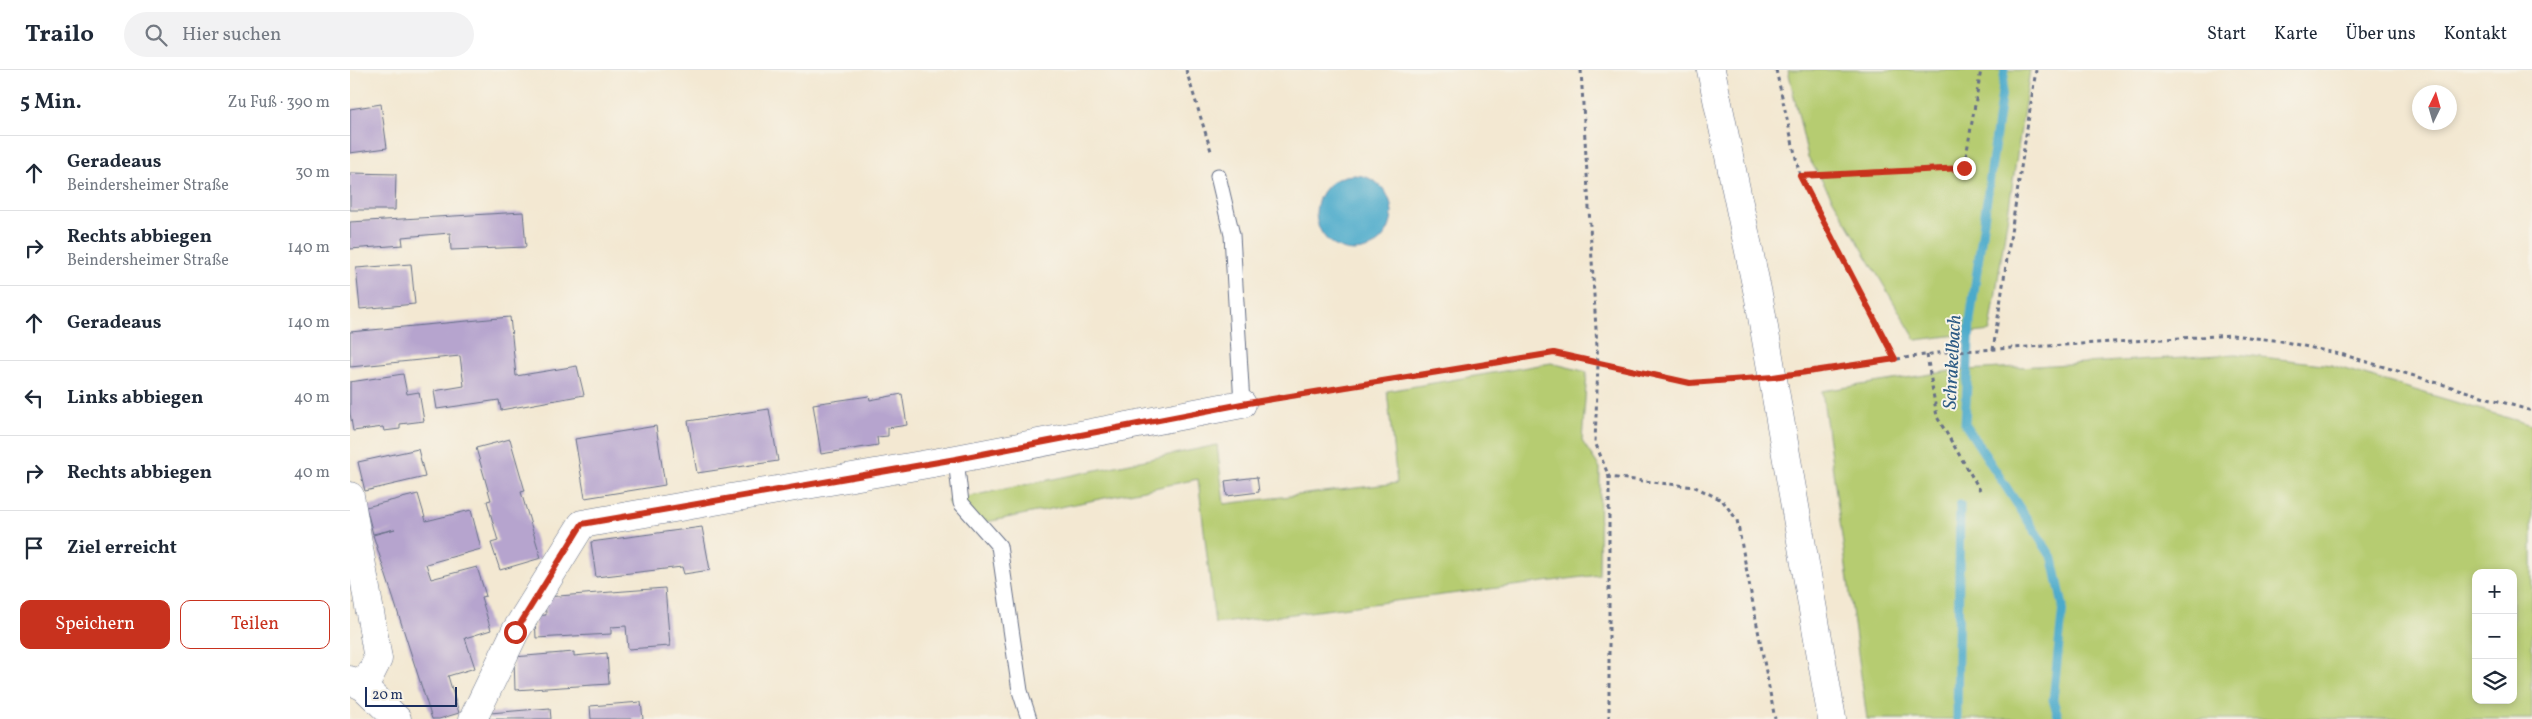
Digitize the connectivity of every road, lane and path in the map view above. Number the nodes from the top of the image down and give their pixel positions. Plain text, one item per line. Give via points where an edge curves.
1 (1186, 70) edge
2 (1581, 70) edge
3 (1712, 70) edge
4 (1776, 70) edge
5 (1981, 70) edge
6 (2036, 70) edge
7 (1218, 176) joint
8 (1800, 176) junction
9 (1993, 350) junction
10 (1927, 355) junction
11 (1895, 359) junction
12 (1598, 364) junction
13 (1773, 377) junction
14 (1242, 404) junction
15 (2532, 411) edge
16 (956, 459) junction
17 (1609, 478) junction
18 (1980, 490) dead end
19 (350, 496) edge
20 (357, 683) edge
21 (397, 719) edge
22 (473, 719) edge
23 (1029, 719) edge
24 (1609, 719) edge
25 (1775, 719) edge
26 (1832, 719) edge

1 - 7 path
2 - 12 path
3 - 13 street
4 - 8 path
5 - 8 path via 1964,168
6 - 9 path
7 - 14 lane via 1232,236
8 - 11 path
9 - 10 path
9 - 15 path via 2232,335 2344,355
10 - 11 path
10 - 18 path via 1937,418
11 - 13 path
12 - 13 path via 1690,383
12 - 14 path via 1554,353
12 - 17 path via 1595,442
13 - 26 street
14 - 16 street
16 - 22 street via 582,524 515,632
16 - 23 lane via 961,503 999,546 1020,691
17 - 24 path
17 - 25 path via 1695,487 1722,500 1737,520
19 - 20 street via 378,659
20 - 21 street

